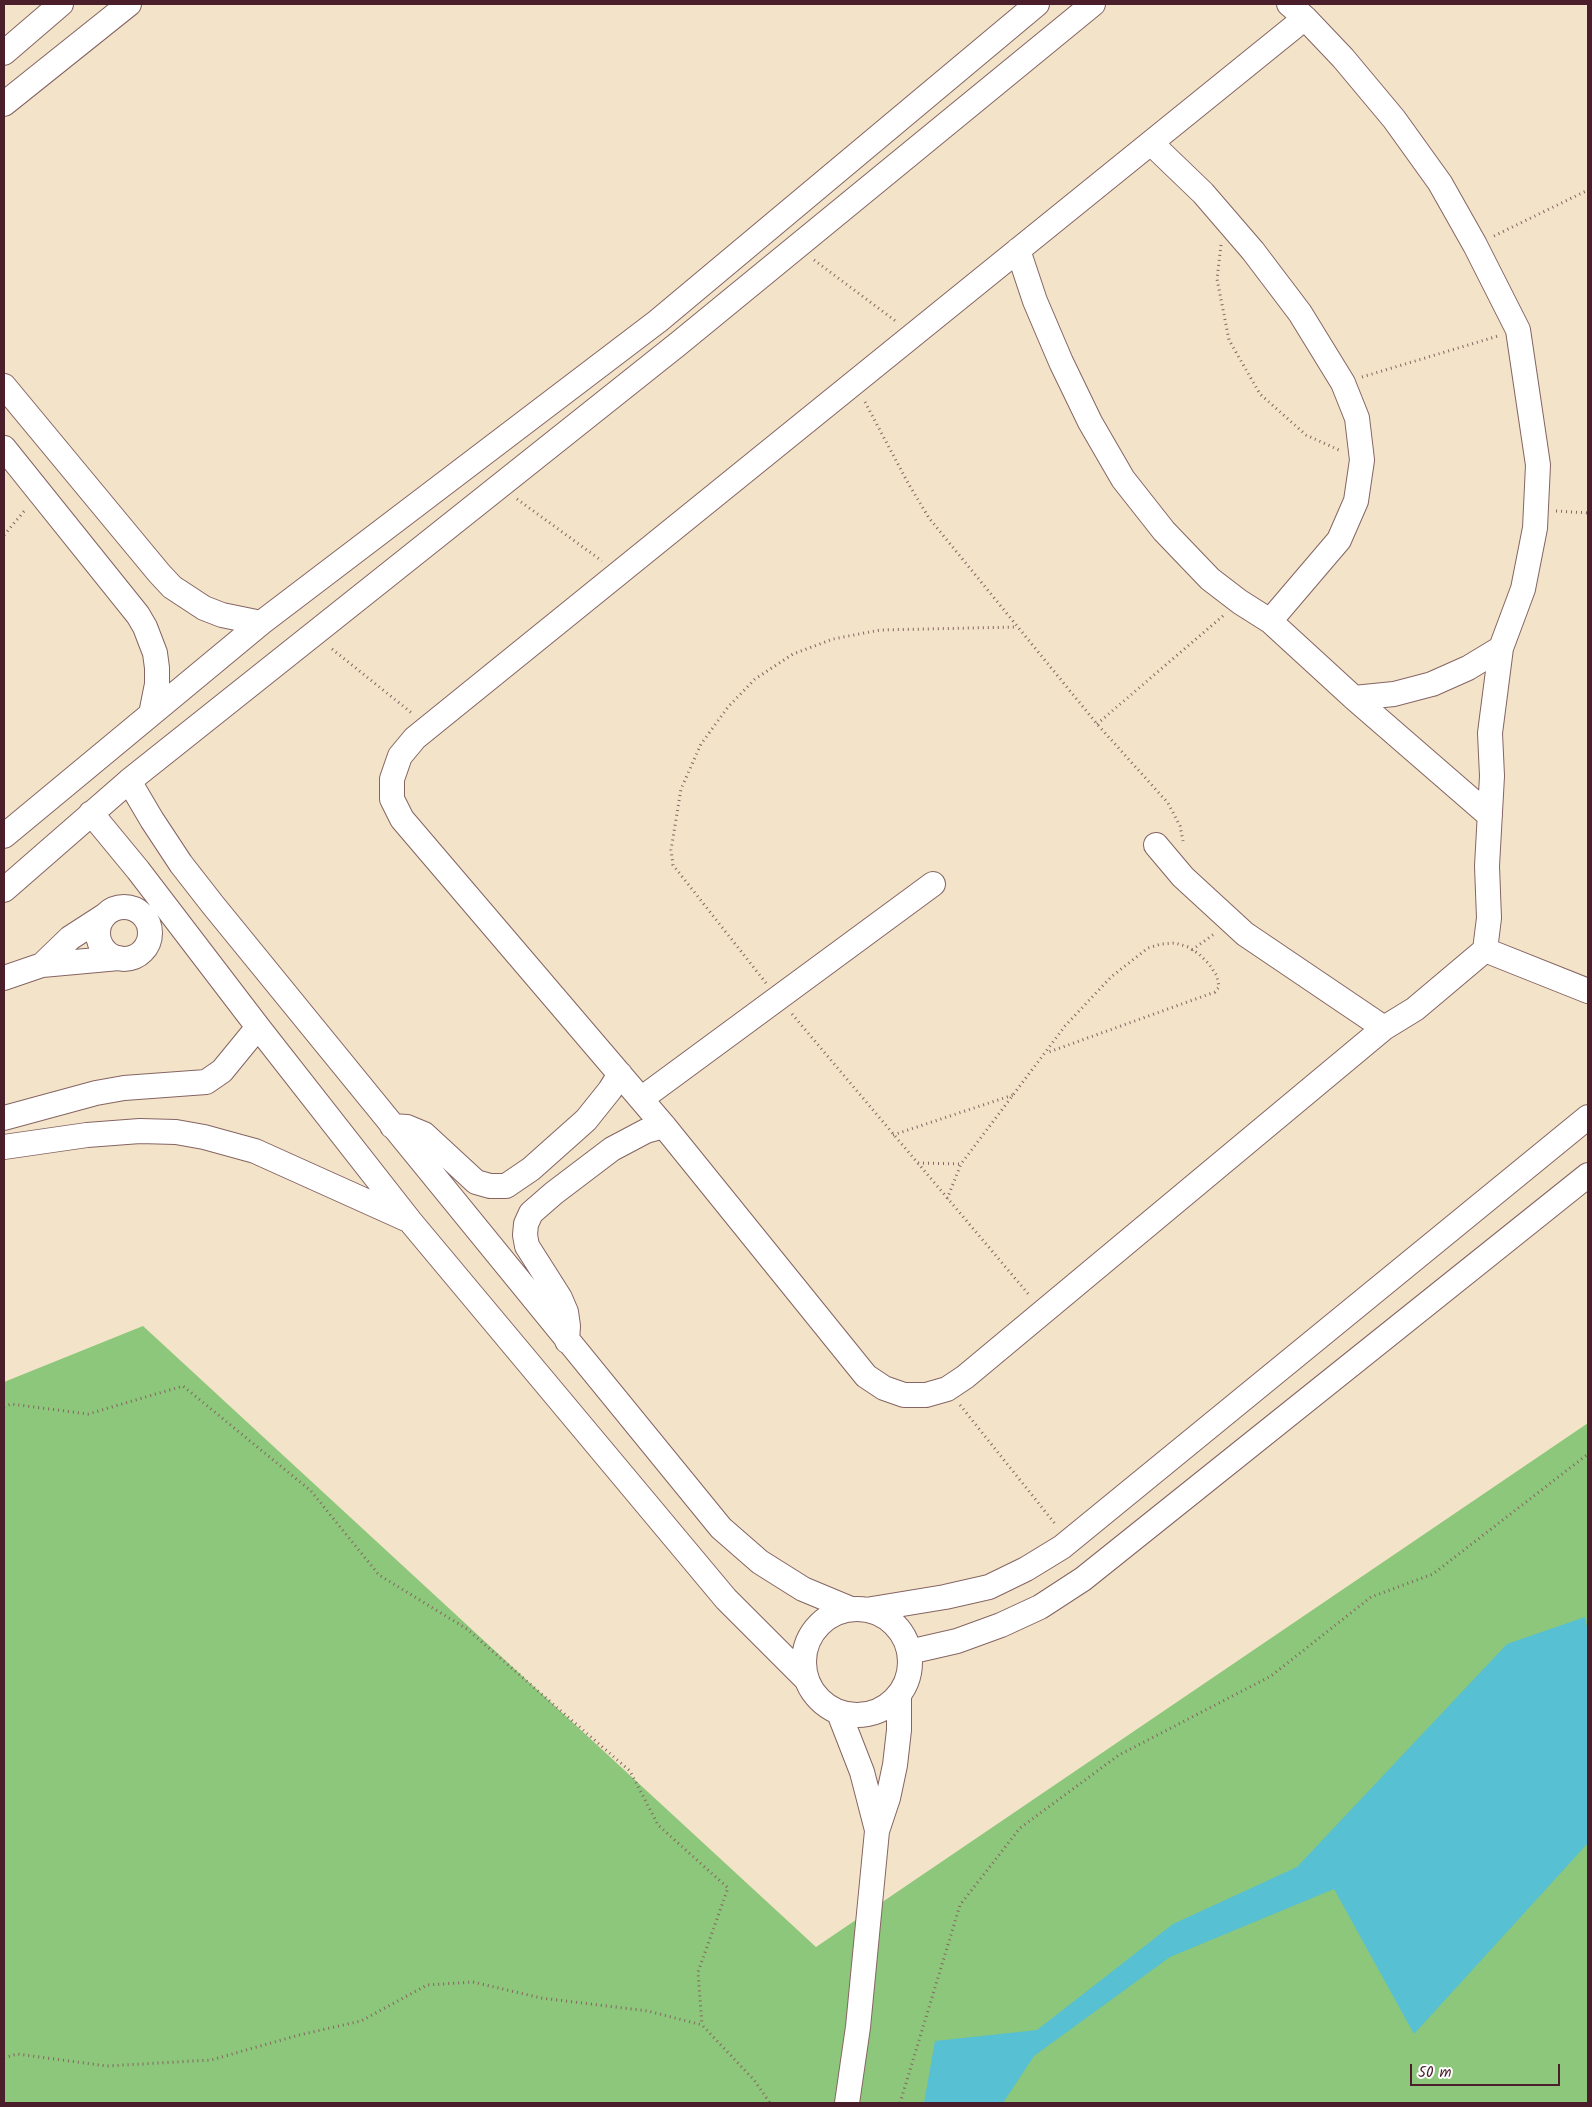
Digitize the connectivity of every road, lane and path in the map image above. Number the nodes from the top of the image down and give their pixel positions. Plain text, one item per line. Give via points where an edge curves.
1 (61, 4) edge
2 (129, 4) edge
3 (1037, 4) edge
4 (1093, 4) edge
5 (1297, 11) edge
6 (4, 53) edge
7 (7, 96) edge
8 (1151, 143) junction
9 (1588, 190) edge
10 (1224, 218) junction
11 (1475, 245) junction
12 (1018, 250) junction
13 (813, 259) dead end
14 (658, 321) junction
15 (1518, 330) junction
16 (914, 335) junction
17 (678, 344) junction
18 (855, 382) junction
19 (1343, 383) junction
20 (4, 386) edge
21 (4, 448) edge
22 (1362, 460) junction
23 (40, 492) junction
24 (517, 498) dead end
25 (1536, 509) junction
26 (1588, 513) edge
27 (4, 535) edge
28 (619, 573) junction
29 (1240, 602) junction
30 (1270, 621) junction
31 (262, 623) junction
32 (1017, 627) junction
33 (1502, 648) junction
34 (332, 649) dead end
35 (1354, 698) junction
36 (152, 714) junction
37 (1097, 724) junction
38 (429, 727) junction
39 (129, 781) junction
40 (91, 813) junction
41 (1490, 816) junction
42 (4, 836) edge
43 (1183, 843) dead end
44 (1156, 845) dead end
45 (170, 848) junction
46 (138, 870) junction
47 (933, 884) dead end
48 (197, 885) junction
49 (5, 888) edge
50 (172, 914) junction
51 (104, 916) junction
52 (1485, 950) junction
53 (119, 958) junction
54 (42, 965) junction
55 (4, 978) edge
56 (1588, 991) edge
57 (778, 998) junction
58 (258, 1028) junction
59 (1384, 1028) junction
60 (1046, 1053) junction
61 (620, 1074) junction
62 (1014, 1095) junction
63 (641, 1099) junction
64 (1588, 1117) edge
65 (4, 1118) edge
66 (586, 1120) junction
67 (392, 1126) junction
68 (664, 1126) junction
69 (893, 1134) junction
70 (4, 1147) edge
71 (612, 1149) junction
72 (918, 1163) junction
73 (961, 1164) junction
74 (531, 1169) junction
75 (1588, 1175) edge
76 (554, 1193) junction
77 (947, 1199) junction
78 (410, 1221) junction
79 (1043, 1312) junction
80 (567, 1341) junction
81 (947, 1389) junction
82 (4, 1407) edge
83 (1588, 1454) edge
84 (1070, 1541) junction
85 (858, 1609) junction
86 (910, 1652) junction
87 (807, 1680) junction
88 (899, 1696) junction
89 (839, 1713) junction
90 (877, 1831) junction
91 (702, 2025) junction
92 (4, 2058) edge
93 (770, 2103) edge
94 (846, 2103) edge
95 (900, 2103) edge

1 - 6 street
2 - 7 street
3 - 14 street
4 - 17 street
5 - 8 street
5 - 11 street via 1343,58 1394,119 1440,183
8 - 10 street
8 - 12 street
9 - 11 path
10 - 19 street via 1300,314
10 - 22 path via 1217,279 1233,348 1260,394 1306,435
11 - 15 street
12 - 16 street
12 - 29 street via 1061,362 1123,479 1164,531 1210,579
13 - 16 path
14 - 17 street
14 - 31 street
15 - 19 path
15 - 25 street via 1538,466
16 - 18 street
17 - 39 street
18 - 28 street
18 - 32 path via 929,518
19 - 22 street via 1357,418
20 - 31 street via 172,587 210,610
21 - 23 street
22 - 30 street via 1356,502 1339,540
23 - 27 path
23 - 36 street via 145,627 157,668
24 - 28 path
25 - 26 path
25 - 33 street via 1523,590
28 - 38 street
29 - 30 street
29 - 37 path
30 - 35 street
31 - 36 street
32 - 37 path
32 - 57 path via 880,630 833,639 794,654 755,679 728,707 701,744 681,789 671,850 673,864
33 - 35 street via 1432,684 1394,694
33 - 41 street via 1490,733
34 - 38 path
35 - 41 street
36 - 42 street
37 - 43 path via 1168,803 1180,826
38 - 61 street via 400,756 392,779 392,798 402,818
39 - 40 street
39 - 45 street
40 - 46 street
40 - 49 street
41 - 52 street
44 - 59 street via 1183,877 1245,934
45 - 46 street via 167,864 161,870 154,873
45 - 48 street
46 - 50 street
47 - 57 street
48 - 50 street via 181,899
48 - 67 street
50 - 58 street
51 - 53 street via 98,928 99,942 107,953
51 - 53 street via 112,909 134,909 148,924 150,935 140,954
51 - 54 street via 70,938
52 - 56 street
52 - 59 street via 1415,1009
53 - 54 street
54 - 55 street
57 - 63 street
57 - 69 path
58 - 65 street via 222,1071 206,1082 124,1088
58 - 78 street
59 - 79 street
60 - 60 path via 1087,1001 1148,948 1161,944 1188,947 1210,964 1217,976 1219,987 1216,992
60 - 62 path
61 - 63 street
61 - 66 street
62 - 69 path
62 - 73 path
63 - 68 street
64 - 84 street
66 - 71 street via 585,1128 592,1142 604,1149
66 - 74 street
67 - 74 street via 407,1126 424,1134 476,1182 506,1186
67 - 80 street
68 - 71 street via 646,1131
68 - 81 street via 866,1376 884,1388 904,1395 926,1395
69 - 72 path
70 - 78 street via 140,1131 204,1136 255,1151
71 - 76 street
72 - 73 path
72 - 77 path
73 - 77 path
74 - 76 street via 548,1175
75 - 86 street via 1083,1579 1040,1607 1001,1625 957,1641
76 - 80 street via 531,1213 525,1235 526,1246 566,1312
77 - 79 path
78 - 87 street via 726,1599
79 - 81 street
80 - 85 street via 721,1528 760,1562 796,1584
81 - 84 path
82 - 91 path via 11,1404 88,1414 183,1386 311,1491 379,1575 467,1629 630,1771 658,1825 728,1888 698,1972
83 - 95 path via 1433,1574 1371,1596 1271,1676 1119,1755 1020,1828 960,1905
84 - 85 street via 1026,1569 989,1587 945,1598
85 - 86 street via 882,1615 895,1624
85 - 87 street via 835,1614 812,1634 804,1665
86 - 88 street via 909,1675
87 - 89 street via 819,1700
88 - 89 street via 882,1710 861,1716
88 - 90 street via 895,1765
89 - 90 street via 862,1772
90 - 94 street via 858,2027
91 - 92 path via 648,2011 541,1998 473,1982 427,1985 361,2021 211,2060 107,2066 17,2054
91 - 93 path via 754,2080

